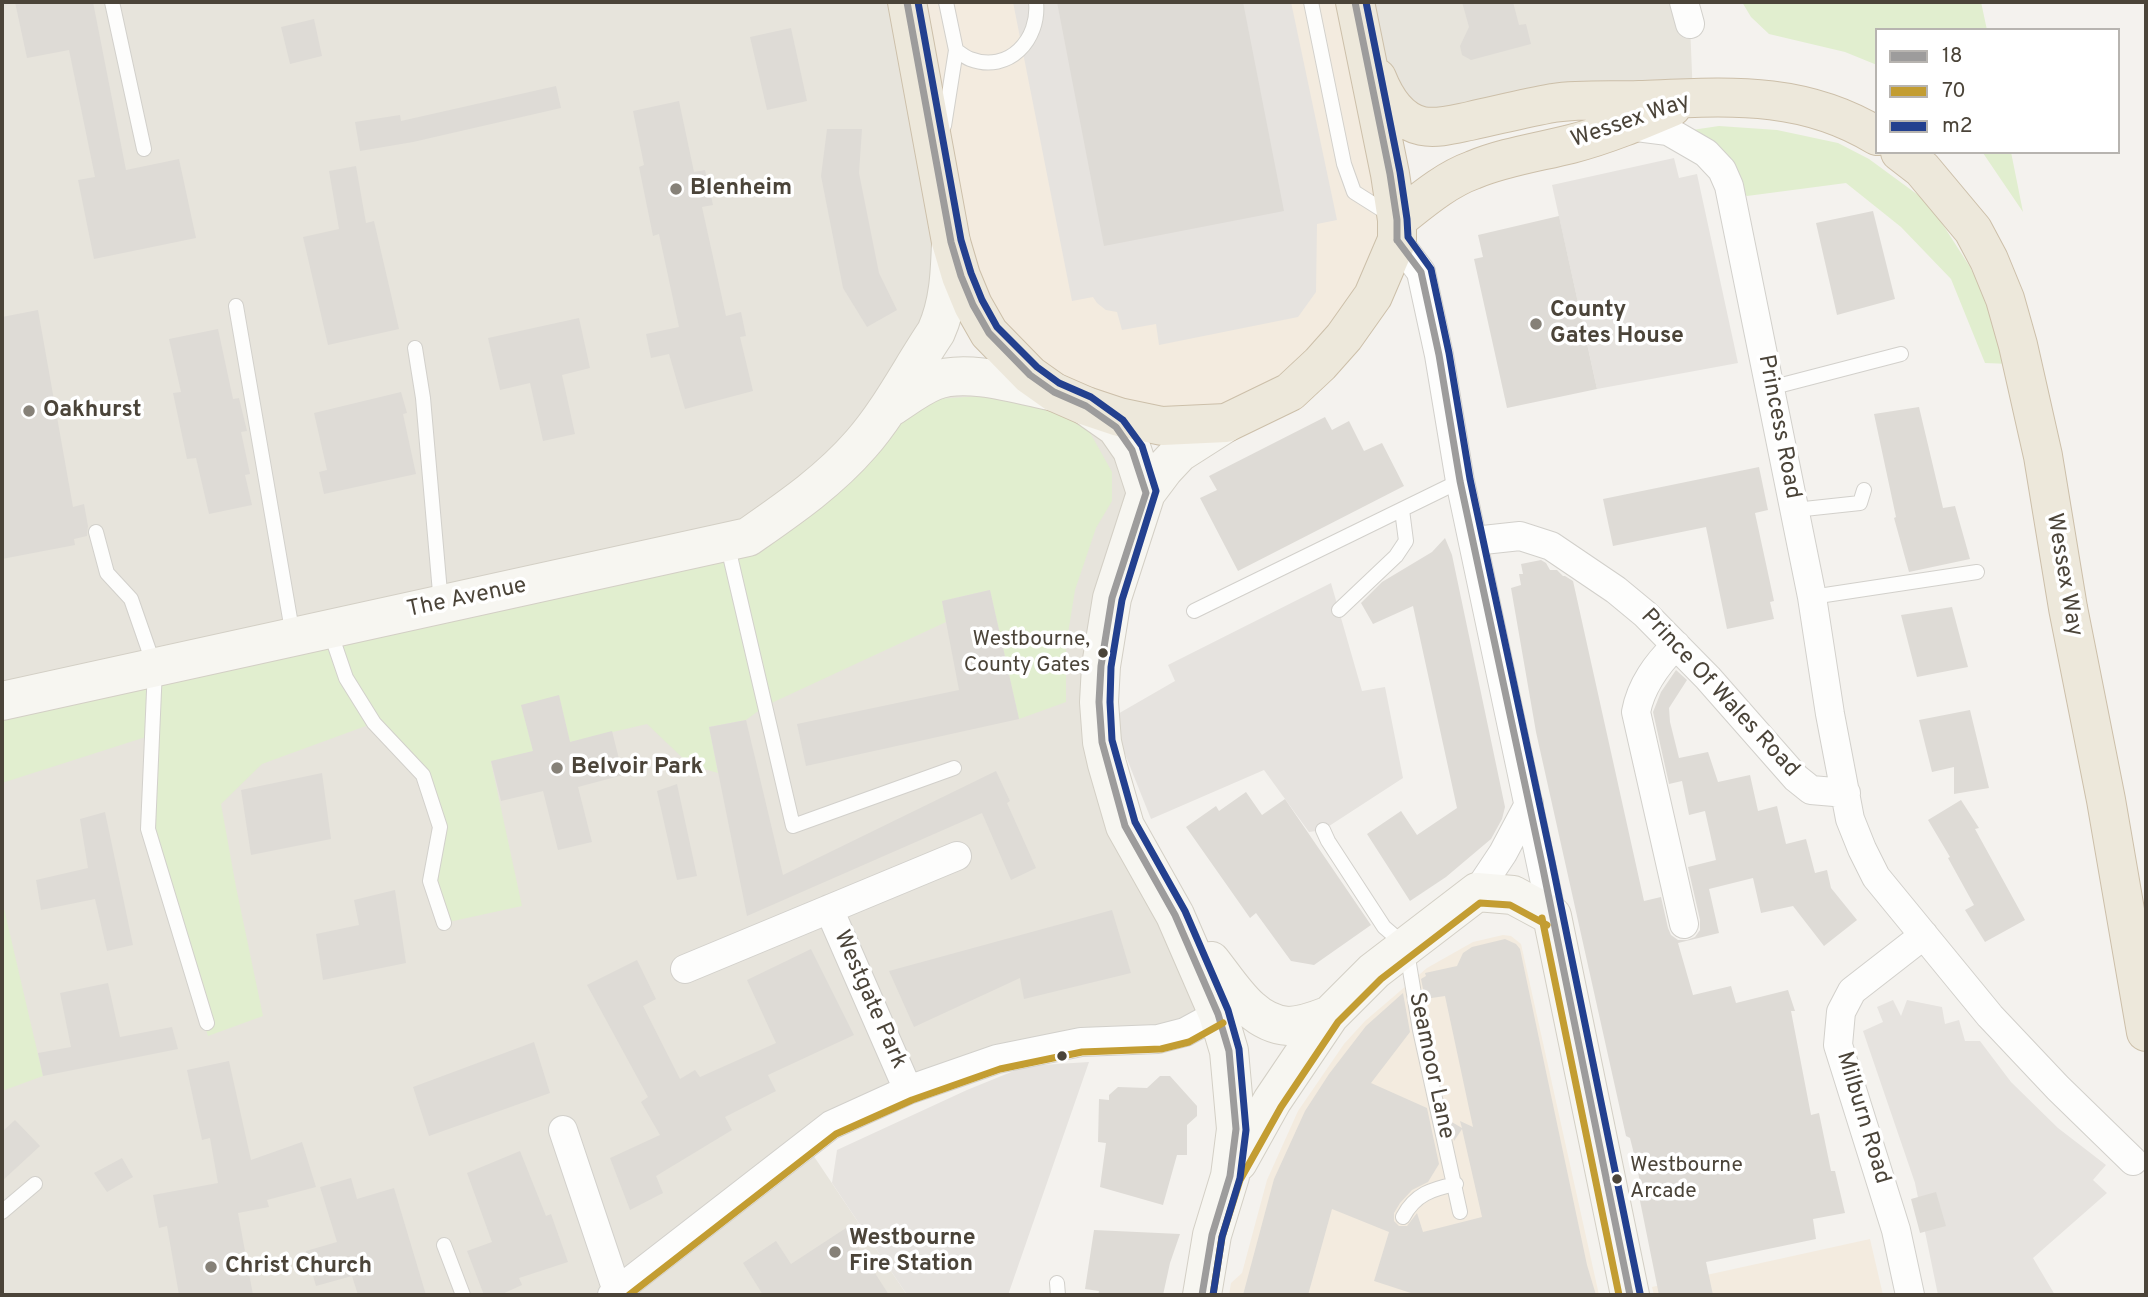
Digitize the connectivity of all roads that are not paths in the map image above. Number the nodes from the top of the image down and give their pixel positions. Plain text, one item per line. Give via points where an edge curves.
1 (112, 2) edge
2 (907, 2) edge
3 (946, 2) edge
4 (1036, 2) edge
5 (1311, 2) edge
6 (1355, 2) edge
7 (1364, 45) junction
8 (956, 50) junction
9 (1693, 98) junction
10 (1628, 126) junction
11 (1875, 135) edge
12 (144, 149) dead end
13 (1903, 154) edge
14 (937, 166) junction
15 (1397, 230) junction
16 (951, 242) junction
17 (236, 306) dead end
18 (415, 348) dead end
19 (1901, 354) dead end
20 (1770, 388) junction
21 (1070, 399) junction
22 (887, 410) junction
23 (1226, 422) junction
24 (1460, 481) junction
25 (1864, 489) dead end
26 (1146, 493) junction
27 (1402, 510) junction
28 (1795, 510) junction
29 (96, 532) dead end
30 (1474, 541) junction
31 (727, 542) junction
32 (1977, 572) dead end
33 (1812, 597) junction
34 (441, 605) junction
35 (1339, 610) dead end
36 (1194, 611) dead end
37 (329, 629) junction
38 (293, 638) junction
39 (1676, 645) junction
40 (155, 668) junction
41 (2, 701) edge
42 (954, 768) dead end
43 (1846, 793) junction
44 (1529, 804) junction
45 (1322, 830) dead end
46 (957, 856) dead end
47 (1477, 892) junction
48 (829, 909) junction
49 (1175, 915) junction
50 (1552, 916) junction
51 (444, 923) dead end
52 (1684, 924) dead end
53 (1924, 935) junction
54 (1406, 946) junction
55 (685, 969) dead end
56 (1218, 1014) junction
57 (1331, 1015) junction
58 (207, 1023) dead end
59 (2146, 1032) edge
60 (908, 1090) junction
61 (563, 1130) dead end
62 (2133, 1161) dead end
63 (1230, 1177) junction
64 (35, 1184) dead end
65 (1456, 1185) junction
66 (2, 1212) edge
67 (1461, 1212) dead end
68 (1403, 1217) dead end
69 (444, 1245) dead end
70 (614, 1293) edge
71 (463, 1295) edge
72 (1202, 1295) edge
73 (1630, 1295) edge
74 (1910, 1295) edge

1 - 12 lane
2 - 14 highway
3 - 8 lane
4 - 8 lane via 1037,21 1020,50 988,62
5 - 15 lane via 1344,164 1354,192
6 - 7 highway
7 - 9 highway via 1384,95 1396,111 1418,125 1441,126 1556,103
7 - 15 highway
8 - 14 lane
9 - 10 highway, Wessex Way
9 - 11 highway, Wessex Way via 1770,99 1835,116
10 - 15 highway, Wessex Way via 1471,170 1433,193
10 - 20 street, Princess Road via 1668,131 1706,153 1722,170 1730,186
13 - 59 highway, Wessex Way via 1922,169 1973,230 2005,299 2015,333 2043,456
14 - 16 highway
15 - 23 highway via 1373,296 1320,364 1290,392
15 - 24 street via 1422,272
16 - 21 highway via 961,276 989,334 1030,376
16 - 22 street, The Avenue via 949,286 941,321
17 - 38 lane
18 - 34 lane
19 - 20 lane
20 - 28 street, Princess Road
21 - 22 street, The Avenue via 953,375 932,382
21 - 23 highway via 1162,426
21 - 26 street via 1116,428 1132,450
22 - 31 street, The Avenue via 816,489 748,537
23 - 26 street via 1179,453
24 - 27 lane
24 - 30 street
25 - 28 lane via 1860,503
26 - 49 street via 1112,598 1099,702 1102,742 1125,826
27 - 35 lane via 1406,541
27 - 36 lane
28 - 33 street, Princess Road
29 - 40 lane via 107,573 131,599
30 - 39 street, Prince Of Wales Road via 1520,536 1551,546 1616,590
30 - 44 street
31 - 34 street, The Avenue
31 - 42 lane via 793,826
32 - 33 lane
33 - 43 street, Princess Road
34 - 37 street, The Avenue
37 - 38 street, The Avenue
37 - 51 lane via 346,678 374,723 423,775 440,827 430,881
38 - 40 street, The Avenue
39 - 43 street, Prince Of Wales Road via 1796,778 1811,790
39 - 52 street via 1659,661 1639,696 1636,712
40 - 41 street, The Avenue
40 - 58 lane via 148,829
43 - 53 street via 1850,819 1871,868
44 - 47 street
44 - 50 street
45 - 54 lane via 1384,927
46 - 48 street, Westgate Park
47 - 50 street via 1513,895
47 - 54 street
48 - 55 street, Westgate Park
48 - 60 street, Westgate Park
49 - 56 street
49 - 57 street via 1245,1007 1287,1026
50 - 73 street
53 - 62 street via 1990,1016
53 - 74 street, Milburn Road via 1852,991 1841,1012 1838,1045 1896,1230
54 - 57 street
54 - 65 lane, Seamoor Lane
56 - 60 street via 1185,1032 1158,1039 1082,1042 1033,1051
56 - 63 street via 1234,1087 1236,1129
57 - 63 street via 1272,1101
60 - 70 street via 831,1125
61 - 70 street
63 - 72 street via 1212,1235
64 - 66 lane
65 - 67 lane, Seamoor Lane
65 - 68 lane via 1424,1193
69 - 71 lane

